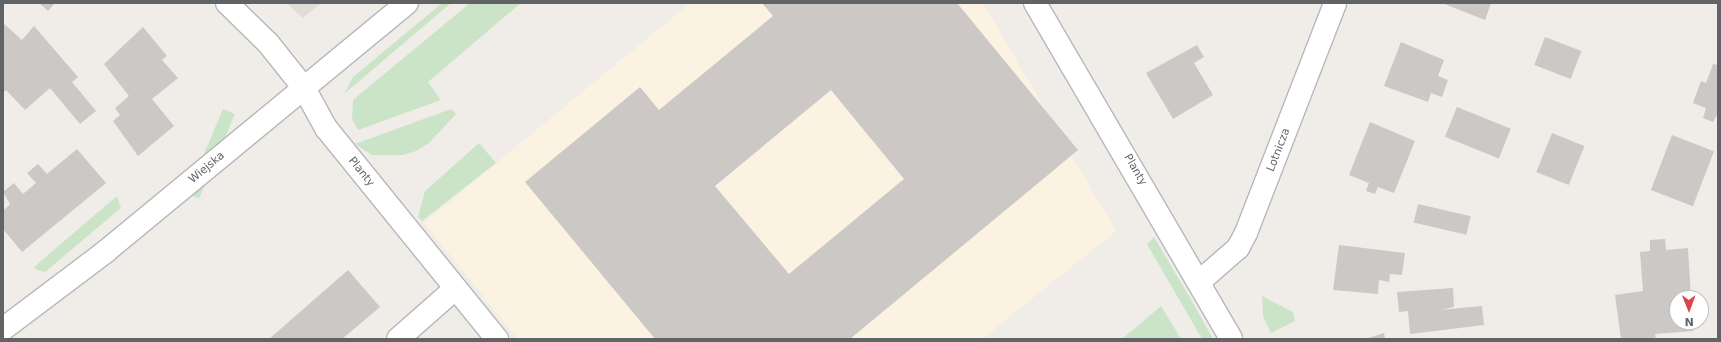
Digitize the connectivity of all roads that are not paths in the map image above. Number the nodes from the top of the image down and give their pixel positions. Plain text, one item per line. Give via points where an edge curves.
1 (227, 3) edge
2 (407, 3) edge
3 (1035, 3) edge
4 (1335, 3) edge
5 (304, 88) junction
6 (1199, 282) junction
7 (456, 289) junction
8 (3, 329) edge
9 (398, 339) edge
10 (497, 339) edge
11 (1230, 339) edge

1 - 5 street, Planty via 268,42
2 - 5 street, Wiejska
3 - 6 street, Planty
4 - 6 street, Lotnicza via 1246,234 1238,248
5 - 7 street, Planty via 326,128
5 - 8 street, Wiejska via 105,252
6 - 11 street, Planty
7 - 9 street
7 - 10 street, Planty

